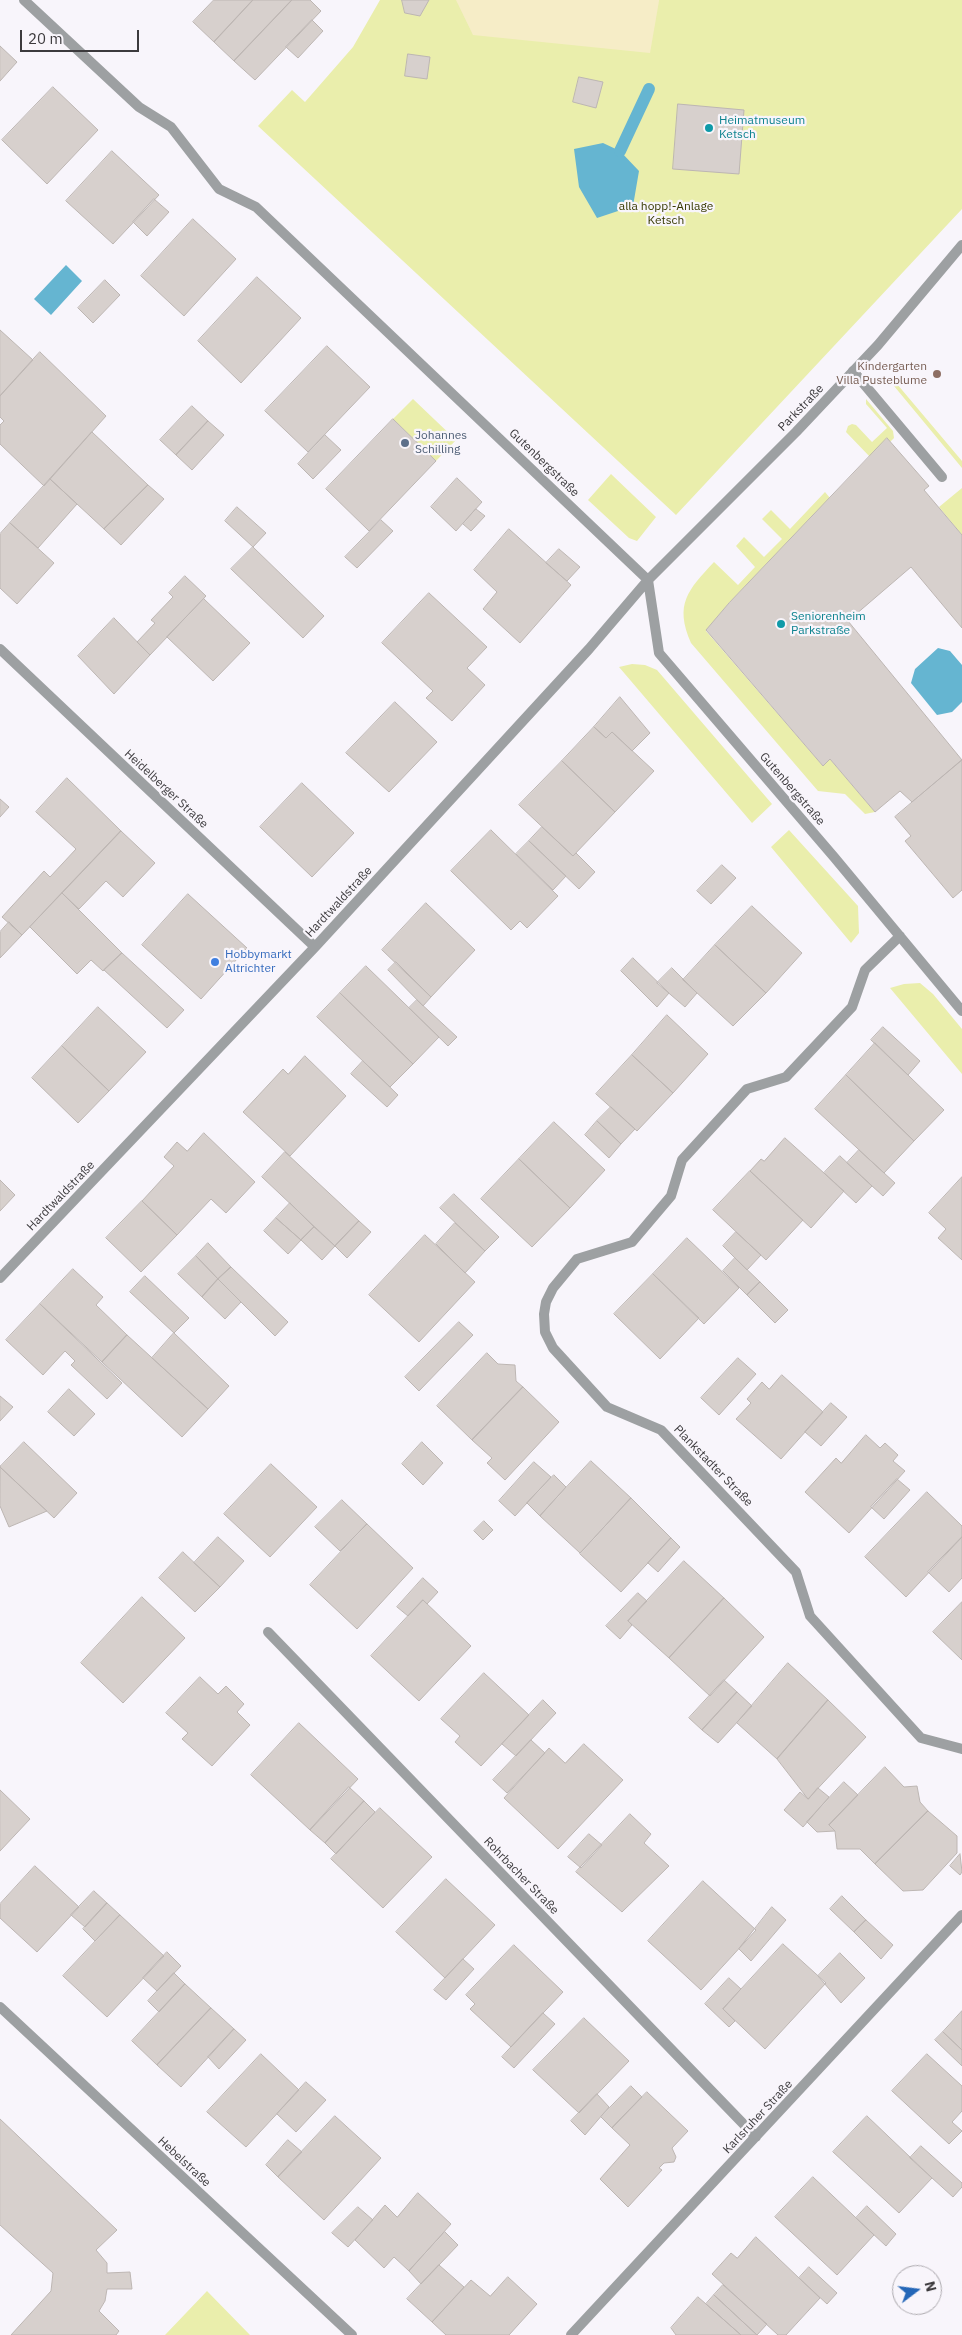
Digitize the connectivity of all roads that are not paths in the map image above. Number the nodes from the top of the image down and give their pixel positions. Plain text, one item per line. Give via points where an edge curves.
1 (24, 0) edge
2 (962, 245) edge
3 (853, 371) junction
4 (942, 477) dead end
5 (648, 580) junction
6 (0, 649) edge
7 (900, 936) junction
8 (316, 947) junction
9 (962, 1011) edge
10 (0, 1278) edge
11 (268, 1632) dead end
12 (962, 1749) edge
13 (962, 1915) edge
14 (0, 2008) edge
15 (756, 2137) junction
16 (352, 2335) edge
17 (571, 2335) edge

1 - 5 street, Gutenbergstraße via 139,107 171,127 219,189 256,207
2 - 3 street, Parkstraße
3 - 4 street
3 - 5 street, Parkstraße
5 - 7 street, Gutenbergstraße via 659,653
5 - 8 street, Hardtwaldstraße via 589,649
6 - 8 street, Heidelberger Straße
7 - 9 street, Gutenbergstraße
7 - 12 street, Plankstadter Straße via 865,970 852,1006 786,1077 747,1089 682,1160 671,1196 632,1242 577,1259 546,1302 545,1332 553,1348 608,1407 661,1430 796,1572 810,1616 921,1738
8 - 10 street, Hardtwaldstraße
11 - 15 street, Rohrbacher Straße
13 - 15 street, Karlsruher Straße
14 - 16 street, Hebelstraße
15 - 17 street, Karlsruher Straße

